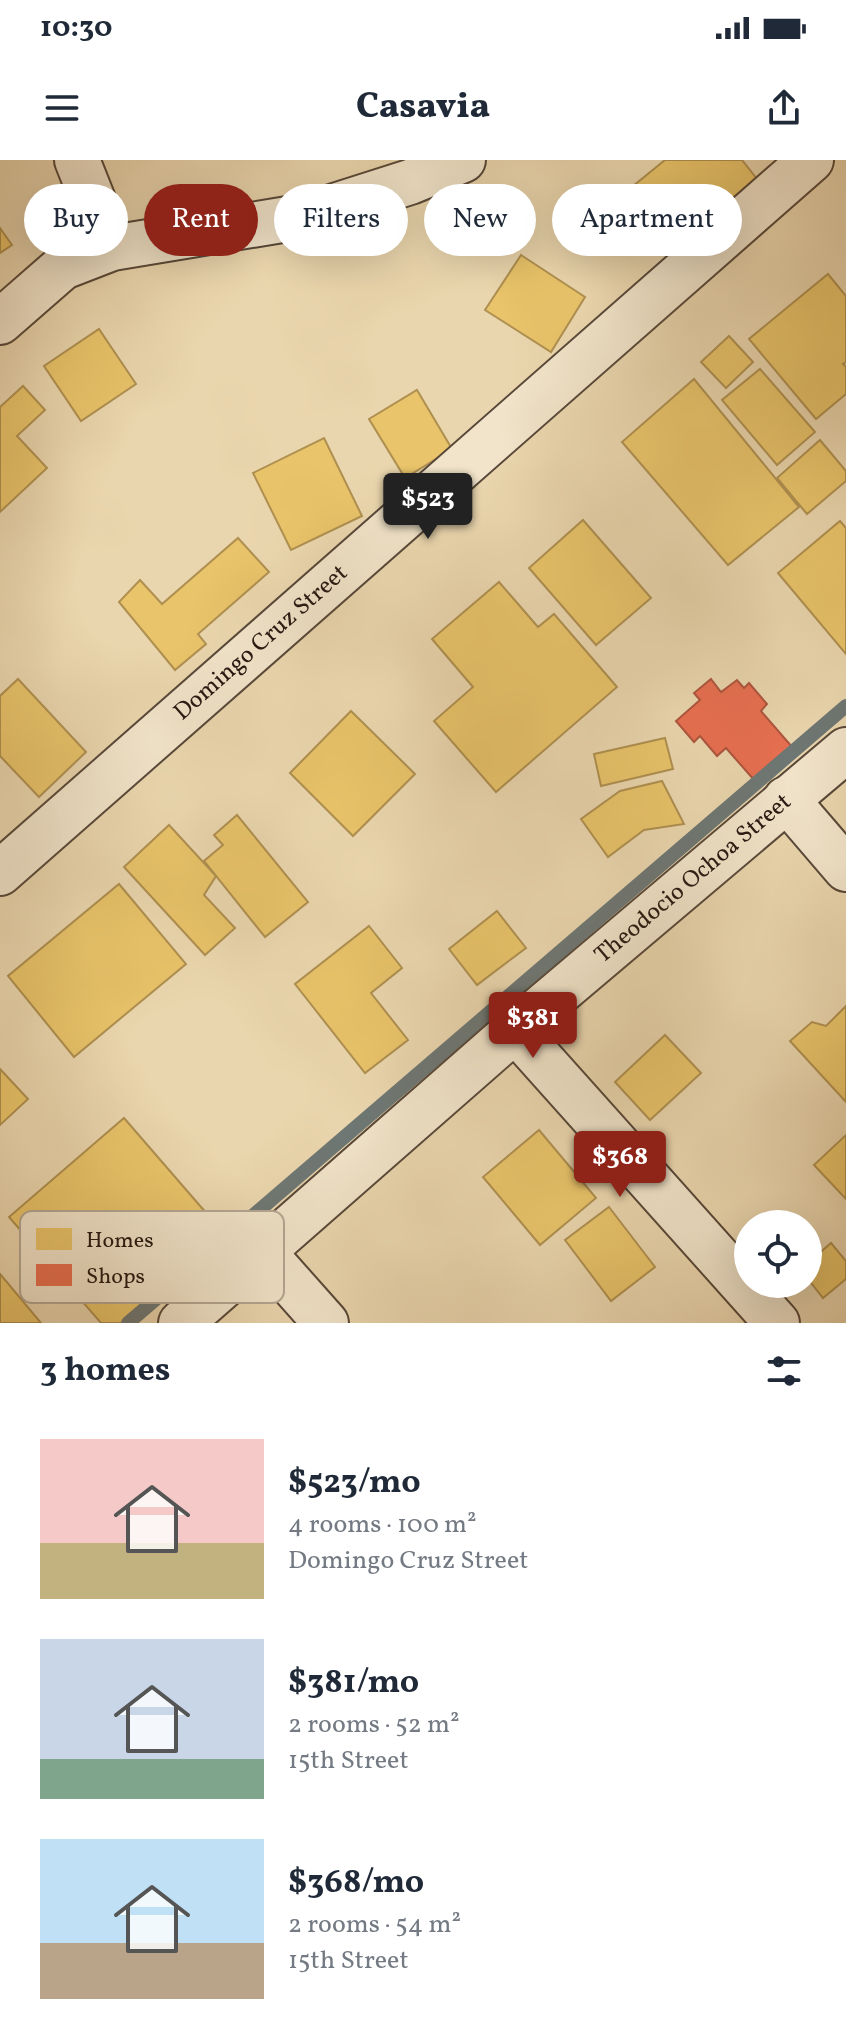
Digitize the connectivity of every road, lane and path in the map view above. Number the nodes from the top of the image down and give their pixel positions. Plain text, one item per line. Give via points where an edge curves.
1 (77, 160) edge
2 (463, 160) edge
3 (811, 160) edge
4 (87, 184) edge
5 (128, 245) edge
6 (91, 256) edge
7 (0, 322) edge
8 (846, 750) edge
9 (786, 799) junction
10 (846, 869) edge
11 (0, 873) edge
12 (515, 1030) junction
13 (284, 1232) edge
14 (284, 1276) edge
15 (204, 1303) edge
16 (181, 1323) edge
17 (326, 1323) edge
18 (777, 1323) edge

1 - 4 street
2 - 5 street via 300,217
3 - 11 street, Domingo Cruz Street
6 - 7 street via 63,267
8 - 9 street, Theodocio Ochoa Street
9 - 10 street
9 - 12 street, Theodocio Ochoa Street
12 - 13 street, Theodocio Ochoa Street
12 - 18 street
14 - 17 street
15 - 16 street, Theodocio Ochoa Street

